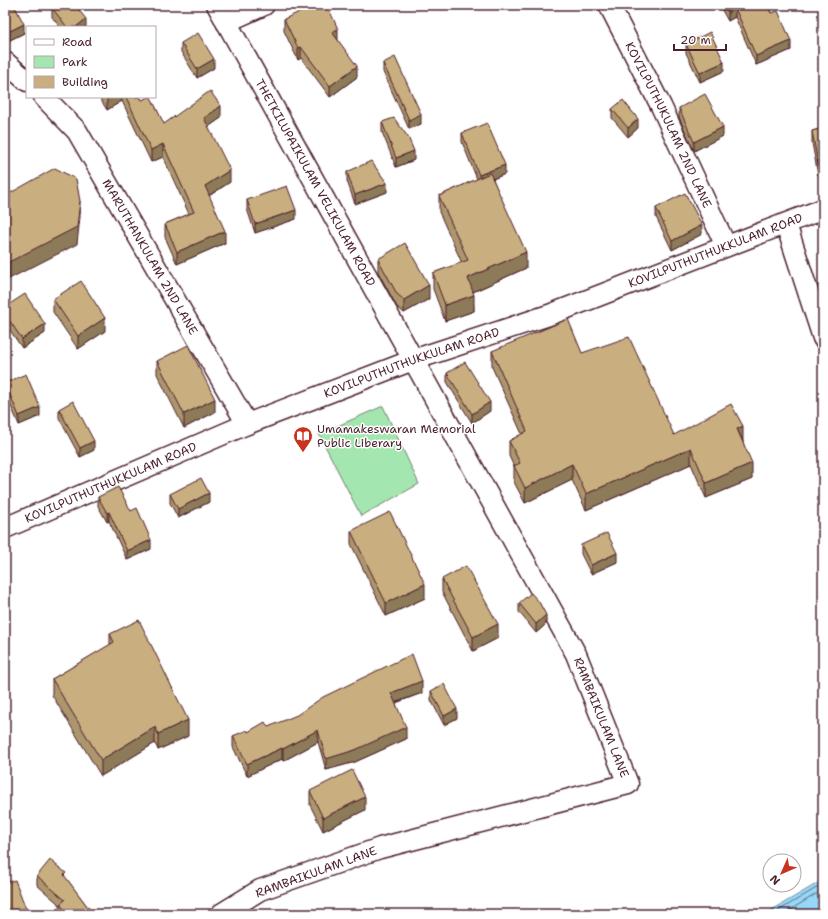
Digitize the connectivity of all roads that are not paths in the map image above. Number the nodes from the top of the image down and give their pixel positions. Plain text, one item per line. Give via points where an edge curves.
1 (217, 5) edge
2 (264, 5) edge
3 (609, 5) edge
4 (226, 22) junction
5 (5, 62) edge
6 (26, 80) edge
7 (45, 98) edge
8 (823, 209) edge
9 (786, 224) junction
10 (726, 246) junction
11 (823, 338) edge
12 (413, 360) junction
13 (248, 424) junction
14 (5, 528) edge
15 (221, 914) edge

1 - 4 street, THETKILUPAIKULAM VELIKULAM ROAD
2 - 4 street
3 - 10 street, KOVILPUTHUKULAM 2ND LANE via 661,106
4 - 12 street, THETKILUPAIKULAM VELIKULAM ROAD
5 - 6 street
7 - 13 street, MARUTHANKULAM 2ND LANE via 77,131
8 - 9 street, KOVILPUTHUTHUKKULAM ROAD
9 - 10 street, KOVILPUTHUTHUKKULAM ROAD
9 - 11 street
10 - 12 street, KOVILPUTHUTHUKKULAM ROAD via 548,315
12 - 13 street, KOVILPUTHUTHUKKULAM ROAD
12 - 15 street, RAMBAIKULAM LANE via 576,654 628,784 380,848 260,890
13 - 14 street, KOVILPUTHUTHUKKULAM ROAD

